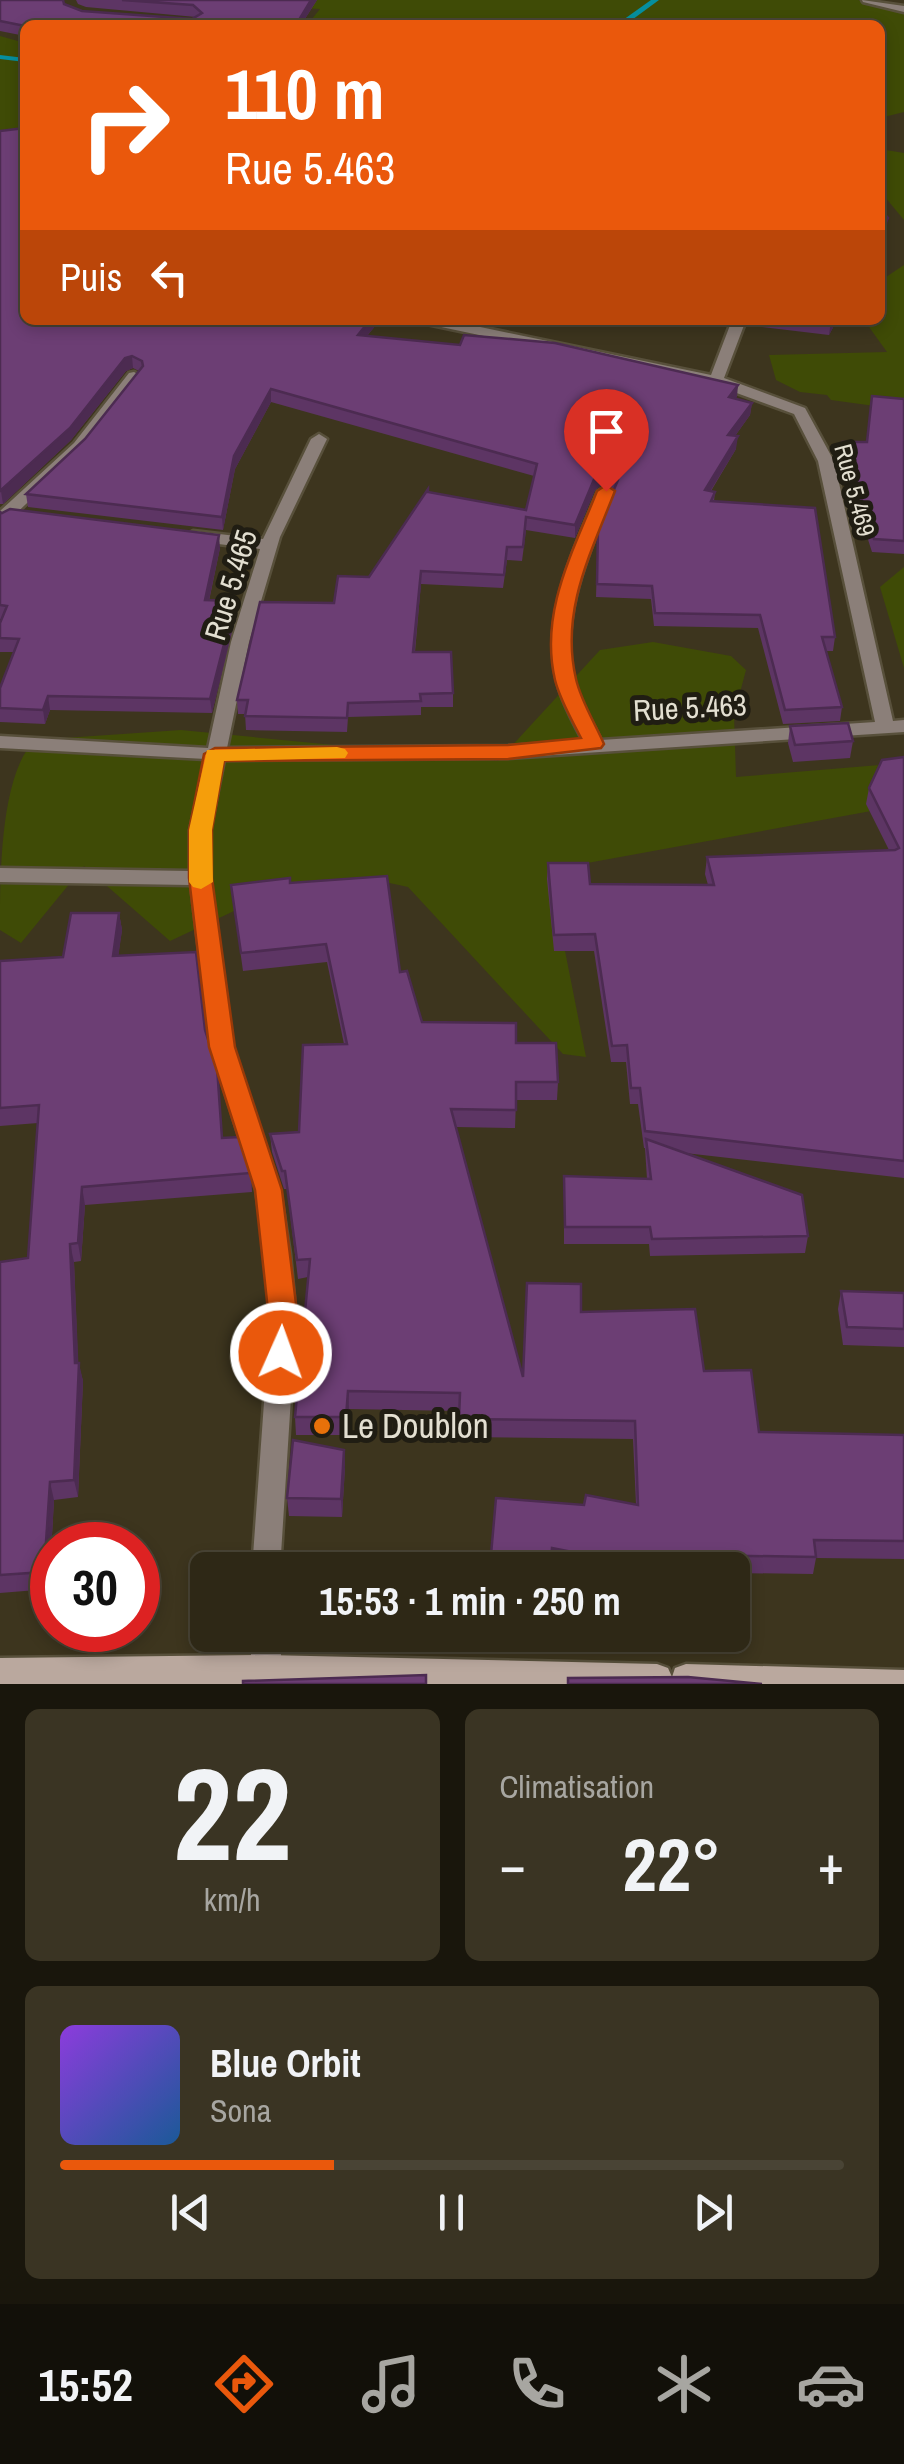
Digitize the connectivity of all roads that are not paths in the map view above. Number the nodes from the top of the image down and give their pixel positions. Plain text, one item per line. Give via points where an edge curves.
1 (866, 0) edge
2 (904, 9) edge
3 (452, 325) edge
4 (737, 325) edge
5 (134, 376) edge
6 (716, 380) junction
7 (320, 440) dead end
8 (606, 491) edge
9 (3, 515) edge
10 (28, 516) edge
11 (177, 534) edge
12 (270, 545) junction
13 (895, 726) edge
14 (0, 742) edge
15 (594, 744) junction
16 (215, 754) junction
17 (0, 874) edge
18 (200, 878) junction
19 (267, 1552) edge
20 (266, 1652) edge
21 (266, 1669) junction
22 (0, 1672) edge
23 (904, 1684) edge

1 - 2 street
3 - 6 street, Rue 5.469
4 - 6 street
5 - 9 street via 78,446
6 - 13 street, Rue 5.469 via 800,411 812,430 826,461
7 - 12 street, Rue 5.465
8 - 15 street via 565,597 559,633 566,682
9 - 10 street
11 - 12 street
12 - 16 street, Rue 5.465
13 - 15 street, Rue 5.463
14 - 16 street, Rue 5.463
15 - 16 street, Rue 5.463 via 508,752
16 - 18 street, Rue 5.465 via 200,830
17 - 18 street
18 - 19 street, Rue 5.465 via 222,1047 268,1190 278,1254 284,1320
20 - 21 street
21 - 22 main road
21 - 23 main road

